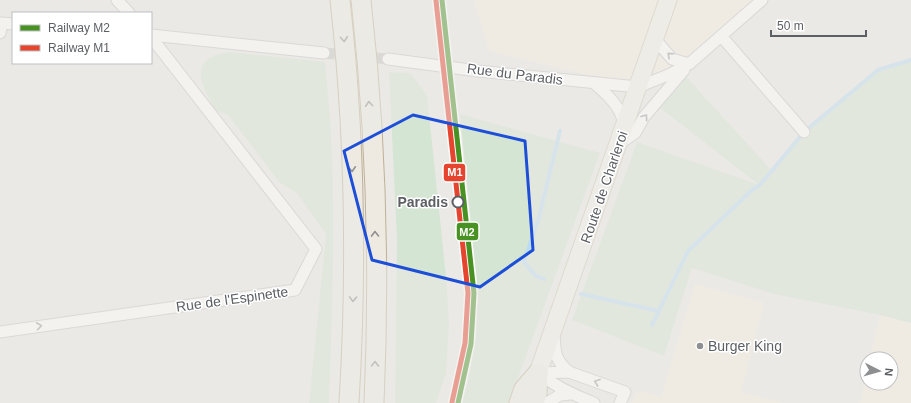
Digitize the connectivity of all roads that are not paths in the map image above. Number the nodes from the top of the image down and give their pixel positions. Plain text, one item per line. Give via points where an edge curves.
1 (118, 0) edge
2 (340, 0) edge
3 (361, 0) edge
4 (668, 0) edge
5 (762, 0) edge
6 (128, 12) edge
7 (12, 24) edge
8 (0, 33) edge
9 (152, 36) edge
10 (152, 37) edge
11 (722, 37) junction
12 (655, 39) junction
13 (324, 53) tunnel mouth
14 (388, 59) tunnel mouth
15 (689, 64) junction
16 (644, 82) junction
17 (594, 83) junction
18 (624, 127) junction
19 (804, 132) dead end
20 (619, 144) junction
21 (0, 332) edge
22 (554, 332) junction
23 (569, 372) junction
24 (538, 373) junction
25 (570, 394) junction
26 (349, 403) edge
27 (374, 403) edge
28 (519, 403) edge
29 (534, 403) edge
30 (547, 403) edge
31 (594, 403) edge
32 (620, 403) edge

1 - 6 street
2 -> 26 highway via 349,96 353,188 354,285
27 -> 3 highway via 377,284 374,183
4 - 12 main road, Route de Charleroi
5 - 11 street
7 - 8 street via 2,23
9 - 13 street
21 -> 10 street, Rue de l'Espinette via 295,290 316,249
11 - 15 street
11 - 19 street
15 -> 12 street via 672,59
12 - 16 main road, Route de Charleroi
14 - 17 street, Rue du Paradis
15 - 16 street
20 -> 15 street via 634,133 644,117
16 - 17 street, Rue du Paradis
16 - 18 main road, Route de Charleroi
17 - 18 street via 615,104
18 - 20 main road, Route de Charleroi
20 - 22 main road, Route de Charleroi
22 - 23 street via 555,353 559,363
22 - 24 main road, Route de Charleroi
23 - 24 street
32 -> 23 street via 624,392
24 - 25 street
24 - 28 highway via 524,389
24 - 29 highway
25 - 30 street via 560,395
25 - 31 street

